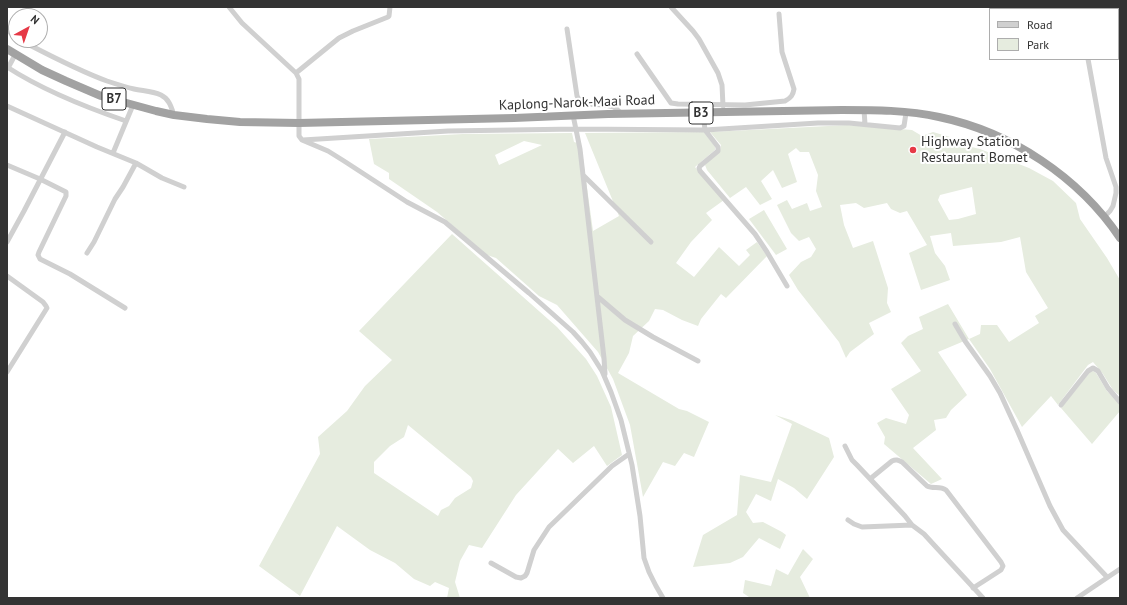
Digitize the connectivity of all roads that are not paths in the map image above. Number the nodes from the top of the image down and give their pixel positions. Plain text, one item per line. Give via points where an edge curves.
1 (229, 7) edge
2 (390, 7) edge
3 (671, 7) edge
4 (779, 14) dead end
5 (566, 30) dead end
6 (34, 48) edge
7 (7, 49) edge
8 (637, 54) dead end
9 (15, 55) junction
10 (1088, 60) edge
11 (8, 67) edge
12 (296, 73) junction
13 (723, 104) junction
14 (133, 105) junction
15 (7, 106) edge
16 (864, 110) junction
17 (724, 113) junction
18 (906, 113) junction
19 (623, 114) junction
20 (703, 114) junction
21 (174, 115) junction
22 (573, 115) junction
23 (449, 119) junction
24 (126, 121) junction
25 (231, 121) joint
26 (299, 123) junction
27 (865, 124) junction
28 (576, 129) junction
29 (705, 130) junction
30 (448, 131) junction
31 (65, 132) junction
32 (302, 140) junction
33 (113, 153) junction
34 (136, 163) junction
35 (7, 165) edge
36 (584, 176) junction
37 (40, 179) junction
38 (184, 187) dead end
39 (1105, 216) junction
40 (1120, 238) edge
41 (7, 242) edge
42 (651, 242) dead end
43 (87, 253) dead end
44 (7, 276) edge
45 (787, 286) dead end
46 (598, 297) junction
47 (125, 308) dead end
48 (956, 324) dead end
49 (698, 361) dead end
50 (7, 372) edge
51 (605, 378) junction
52 (1120, 402) edge
53 (1061, 405) dead end
54 (845, 446) dead end
55 (629, 454) junction
56 (870, 479) junction
57 (848, 520) dead end
58 (912, 525) junction
59 (492, 563) dead end
60 (1120, 569) edge
61 (1107, 578) junction
62 (974, 588) junction
63 (663, 598) edge
64 (983, 598) edge
65 (1077, 598) edge

1 - 12 street via 242,23
2 - 12 street via 388,17 339,38
3 - 13 street via 694,31 709,56 722,84
4 - 13 street via 782,52 794,89 791,98 773,103
5 - 19 street via 580,101 614,107
6 - 21 street via 92,75 161,95 169,101
7 - 9 highway, Kaplong-Narok-Maai Road / B7
8 - 13 street via 671,103
9 - 11 street
9 - 14 highway, Kaplong-Narok-Maai Road / B7 via 101,96
10 - 39 street via 1106,158 1116,187 1113,206
11 - 24 street via 66,98
12 - 26 street via 299,79
13 - 17 street
14 - 21 highway, Kaplong-Narok-Maai Road / B7
14 - 24 street
15 - 31 street
16 - 17 highway, Kaplong-Narok-Maai Road / B3
16 - 18 highway, Kaplong-Narok-Maai Road / B3
16 - 27 street
17 - 20 highway, Kaplong-Narok-Maai Road / B3
18 - 27 street via 902,128
18 - 39 highway, Kaplong-Narok-Maai Road / B3 via 955,121 999,136 1056,171
19 - 20 highway, Kaplong-Narok-Maai Road / B3
19 - 22 highway, Kaplong-Narok-Maai Road / B3
20 - 29 street
21 - 25 highway, Kaplong-Narok-Maai Road / B7
22 - 23 highway, Kaplong-Narok-Maai Road / B3
22 - 28 street
23 - 26 highway, Kaplong-Narok-Maai Road / B3
23 - 30 street
24 - 33 street
25 - 26 highway, Kaplong-Narok-Maai Road / B3
26 - 32 street
27 - 29 street via 818,123
28 - 29 street
28 - 30 street
28 - 36 street
29 - 45 street via 718,147 718,151 700,166 700,171 755,234
30 - 32 street
31 - 33 street
31 - 37 street
32 - 51 street via 328,151 407,202 445,222 573,332 590,352
33 - 34 street
34 - 38 street
34 - 43 street
35 - 37 street
36 - 42 street
36 - 46 street
37 - 41 street
37 - 47 street via 66,194 38,257
39 - 40 highway, Kaplong-Narok-Maai Road / B3
44 - 50 street via 43,302 47,308
46 - 49 street via 625,320
46 - 51 street
48 - 61 street via 1000,393 1063,530
51 - 55 street via 621,420
52 - 53 street via 1098,371 1093,368
54 - 56 street via 852,460
55 - 59 street via 612,466 549,527 534,550 523,577 516,577
55 - 63 street via 640,516 644,558 653,582
56 - 58 street
56 - 62 street via 892,461 898,460 927,486 946,490 1002,562 1003,569
57 - 58 street via 862,527
58 - 62 street via 924,534
60 - 61 street
61 - 65 street
62 - 64 street

